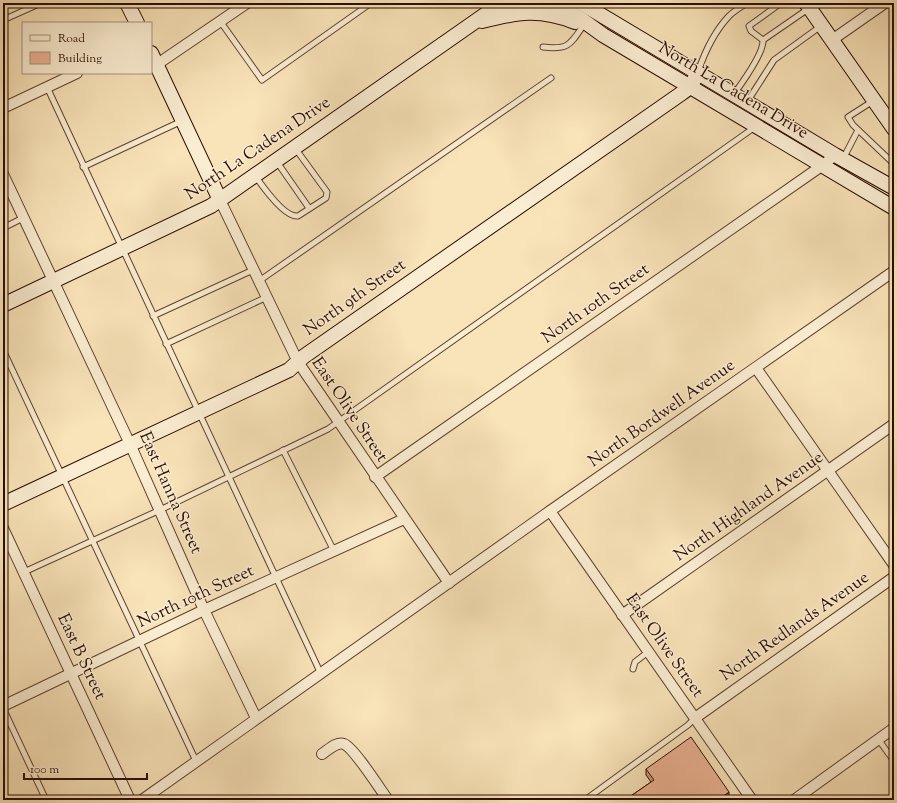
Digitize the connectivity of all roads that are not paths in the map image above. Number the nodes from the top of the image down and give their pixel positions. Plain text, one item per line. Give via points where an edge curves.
1 (41, 3) edge
2 (127, 3) edge
3 (247, 3) edge
4 (371, 3) edge
5 (555, 3) edge
6 (581, 3) edge
7 (747, 3) edge
8 (781, 3) edge
9 (885, 3) edge
10 (501, 4) edge
11 (808, 6) edge
12 (3, 20) edge
13 (136, 22) edge
14 (220, 22) junction
15 (474, 23) junction
16 (821, 25) junction
17 (583, 26) junction
18 (603, 35) junction
19 (763, 40) junction
20 (832, 40) junction
21 (543, 47) dead end
22 (154, 59) edge
23 (698, 73) junction
24 (75, 74) edge
25 (551, 78) dead end
26 (47, 87) junction
27 (690, 87) junction
28 (734, 95) junction
29 (874, 100) junction
30 (747, 103) junction
31 (3, 108) edge
32 (183, 121) junction
33 (756, 126) junction
34 (894, 128) edge
35 (858, 130) junction
36 (295, 148) junction
37 (839, 158) junction
38 (276, 161) junction
39 (894, 164) edge
40 (823, 165) junction
41 (83, 167) junction
42 (3, 174) edge
43 (255, 176) junction
44 (894, 188) edge
45 (220, 200) junction
46 (309, 208) junction
47 (894, 208) edge
48 (24, 218) junction
49 (3, 228) edge
50 (122, 249) junction
51 (253, 270) junction
52 (894, 271) edge
53 (53, 282) junction
54 (260, 282) junction
55 (267, 297) junction
56 (3, 305) edge
57 (153, 316) junction
58 (166, 344) junction
59 (3, 350) edge
60 (298, 362) junction
61 (756, 368) junction
62 (198, 412) junction
63 (338, 422) junction
64 (894, 424) edge
65 (130, 444) junction
66 (284, 450) junction
67 (829, 470) junction
68 (62, 476) junction
69 (228, 477) junction
70 (375, 477) junction
71 (3, 504) edge
72 (160, 510) junction
73 (550, 511) junction
74 (404, 519) junction
75 (3, 528) edge
76 (92, 540) junction
77 (334, 551) junction
78 (894, 565) edge
79 (24, 572) junction
80 (275, 577) junction
81 (894, 577) edge
82 (449, 583) junction
83 (204, 610) junction
84 (622, 615) junction
85 (140, 641) junction
86 (648, 652) junction
87 (633, 670) dead end
88 (72, 674) junction
89 (321, 674) junction
90 (3, 707) edge
91 (256, 718) junction
92 (695, 718) junction
93 (894, 728) edge
94 (878, 739) junction
95 (322, 754) dead end
96 (196, 761) junction
97 (894, 761) edge
98 (748, 798) edge
99 (46, 800) edge
100 (130, 800) edge
101 (142, 800) edge
102 (388, 800) edge
103 (585, 800) edge
104 (794, 800) edge

1 - 12 lane
2 - 13 main road
3 - 14 street
4 - 14 lane via 262,80
5 - 18 main road, North La Cadena Drive
6 - 23 main road, North La Cadena Drive
7 - 23 lane via 733,12 725,22 707,50
8 - 19 lane via 749,26 751,31
9 - 20 street
10 - 15 main road, North La Cadena Drive
11 - 16 main road
11 - 19 lane
14 - 22 street
15 - 17 main road via 517,13 539,12
15 - 36 main road, North La Cadena Drive
16 - 20 main road
16 - 30 lane via 774,60
17 - 18 main road
17 - 21 lane via 573,42 566,47
18 - 27 main road, North La Cadena Drive
19 - 28 lane via 758,56
20 - 29 main road
22 - 32 main road
23 - 27 main road, North 9th Street
23 - 28 main road, North La Cadena Drive
24 - 26 street
25 - 54 lane
26 - 31 street
26 - 41 lane
27 - 33 main road, North La Cadena Drive
27 - 60 main road, North 9th Street
28 - 30 main road, North La Cadena Drive
29 - 34 main road
29 - 35 lane via 848,118
30 - 37 main road, North La Cadena Drive
32 - 41 lane
32 - 45 main road
33 - 40 main road, North La Cadena Drive
33 - 63 lane
35 - 37 lane
35 - 39 lane
36 - 38 main road, North La Cadena Drive
36 - 46 lane via 327,192 326,198
37 - 40 street, North 10th Street
37 - 44 main road, North La Cadena Drive
38 - 43 main road, North La Cadena Drive
38 - 46 lane
40 - 47 main road, North La Cadena Drive
40 - 70 street, North 10th Street
41 - 50 lane
42 - 48 street, East Hanna Street
43 - 45 main road, North La Cadena Drive
43 - 46 lane via 278,206 294,216
45 - 50 main road, North La Cadena Drive
45 - 51 street, East Olive Street
48 - 49 lane
48 - 53 street, East Hanna Street
50 - 53 main road, North La Cadena Drive
50 - 57 lane
51 - 54 street, East Olive Street
51 - 57 lane
52 - 61 street, North Bordwell Avenue
53 - 56 main road, North La Cadena Drive
53 - 65 street, East Hanna Street
54 - 55 street, East Olive Street
55 - 58 lane
55 - 60 street, East Olive Street
57 - 58 lane
58 - 62 lane
59 - 68 lane
60 - 62 main road, North 9th Street via 289,370
60 - 63 street, East Olive Street
61 - 67 street
61 - 73 street, North Bordwell Avenue
62 - 65 main road, North 9th Street
62 - 69 lane
63 - 66 lane
63 - 70 street, East Olive Street
64 - 67 street, North Highland Avenue
65 - 68 main road, North 9th Street
65 - 72 street, East Hanna Street
66 - 69 lane
66 - 77 lane
67 - 78 street
67 - 84 street, North Highland Avenue
68 - 71 main road, North 9th Street
68 - 76 lane
69 - 72 lane
69 - 80 lane
70 - 74 street, East Olive Street
72 - 76 lane
72 - 83 street, East Hanna Street
73 - 82 street, North Bordwell Avenue
73 - 84 street, East Olive Street
74 - 77 street, North 10th Street
74 - 82 street, East Olive Street
75 - 79 street, East B Street
76 - 79 lane
76 - 85 lane
77 - 80 street, North 10th Street
79 - 88 street, East B Street
80 - 83 street, North 10th Street
80 - 89 lane
81 - 92 street, North Redlands Avenue
82 - 89 street, North Bordwell Avenue
83 - 85 street, North 10th Street
83 - 91 street, East Hanna Street
84 - 86 street, East Olive Street
85 - 88 street, North 10th Street
85 - 96 lane
86 - 87 lane via 635,662
86 - 92 street, East Olive Street
88 - 90 street, North 10th Street
88 - 100 street, East B Street
89 - 91 street, North Bordwell Avenue
90 - 99 lane
91 - 96 street, North Bordwell Avenue
92 - 98 street, East Olive Street
92 - 103 lane
93 - 94 street
94 - 97 lane
94 - 104 street
95 - 102 street via 337,744 344,744 352,750
96 - 101 street, North Bordwell Avenue

